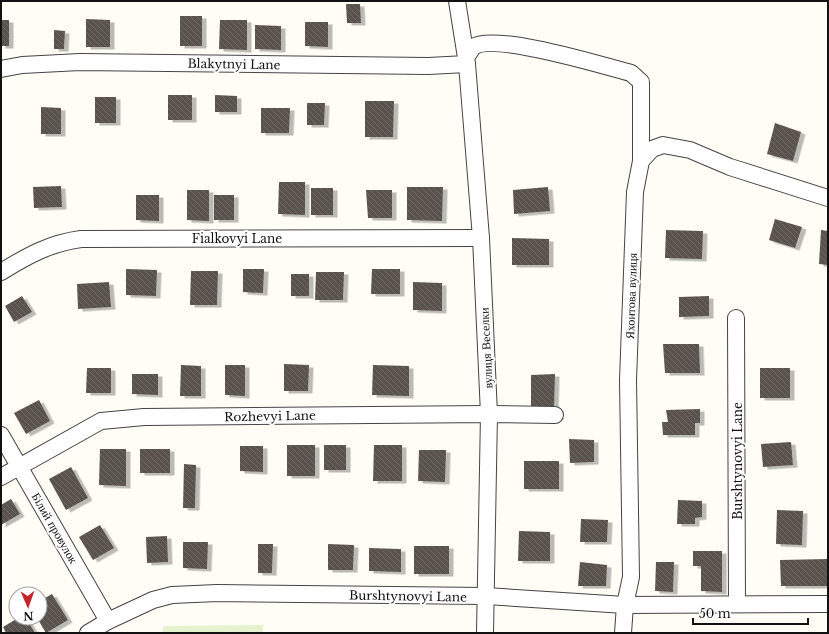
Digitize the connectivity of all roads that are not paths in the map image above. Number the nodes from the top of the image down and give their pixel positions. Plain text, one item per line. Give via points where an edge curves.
1 (457, 1) edge
2 (467, 61) junction
3 (1, 69) edge
4 (641, 114) junction
5 (663, 145) junction
6 (641, 161) junction
7 (828, 198) edge
8 (481, 238) junction
9 (1, 272) edge
10 (736, 318) dead end
11 (489, 414) junction
12 (555, 415) dead end
13 (1, 436) edge
14 (20, 466) junction
15 (1, 477) edge
16 (486, 596) junction
17 (737, 604) junction
18 (828, 604) edge
19 (625, 605) junction
20 (108, 621) junction
21 (88, 633) edge
22 (485, 633) edge
23 (623, 633) edge

1 - 2 street, вулиця Веселки
2 - 3 street, Blakytnyi Lane via 428,66 80,62 22,65
2 - 4 street, Яхонтова вулиця via 474,47 487,44 516,44 631,73 641,82
2 - 8 street, вулиця Веселки
4 - 5 street
4 - 6 street, Яхонтова вулиця
5 - 6 street via 652,149
5 - 7 street via 690,150
6 - 19 street, Яхонтова вулиця via 635,192 628,380 631,577
8 - 9 street, Fialkovyi Lane via 81,238 47,246
8 - 11 street, вулиця Веселки
10 - 17 street, Burshtynovyi Lane
11 - 12 street, Rozhevyi Lane
11 - 14 street, Rozhevyi Lane via 144,417 101,421
11 - 16 street, вулиця Веселки
13 - 14 street, Білий провулок
14 - 15 street, Rozhevyi Lane
14 - 20 street, Білий провулок
16 - 19 street, Burshtynovyi Lane
16 - 20 street, Burshtynovyi Lane via 172,595 153,600
16 - 22 street, вулиця Веселки
17 - 18 street, Burshtynovyi Lane
17 - 19 street, Burshtynovyi Lane
19 - 23 street, Яхонтова вулиця
20 - 21 street, Burshtynovyi Lane

